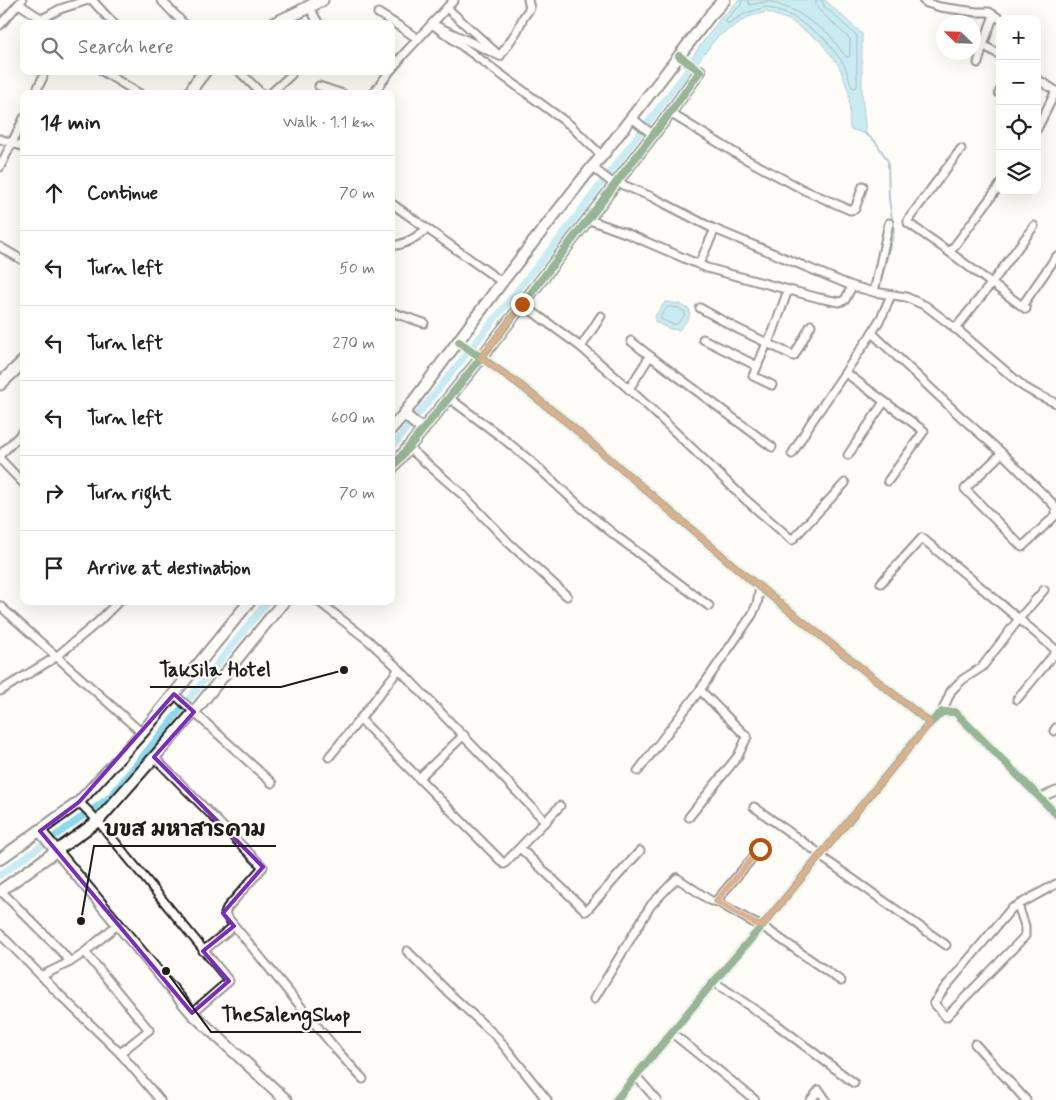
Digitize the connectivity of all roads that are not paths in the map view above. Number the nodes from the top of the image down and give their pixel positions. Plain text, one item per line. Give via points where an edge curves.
1 (88, 0) edge
2 (92, 0) edge
3 (322, 0) edge
4 (528, 0) edge
5 (717, 0) edge
6 (724, 0) edge
7 (923, 0) edge
8 (20, 2) edge
9 (166, 2) edge
10 (451, 3) edge
11 (309, 7) junction
12 (378, 13) dead end
13 (712, 13) junction
14 (996, 16) edge
15 (996, 19) edge
16 (43, 20) edge
17 (45, 20) edge
18 (110, 20) edge
19 (181, 20) edge
20 (281, 20) edge
21 (317, 20) edge
22 (389, 20) edge
23 (395, 24) edge
24 (432, 24) junction
25 (0, 25) edge
26 (418, 39) junction
27 (983, 45) junction
28 (996, 53) edge
29 (500, 56) junction
30 (679, 56) junction
31 (395, 60) edge
32 (398, 62) junction
33 (978, 64) dead end
34 (395, 66) edge
35 (700, 71) joint
36 (109, 75) edge
37 (202, 75) edge
38 (243, 75) edge
39 (291, 75) dead end
40 (388, 75) edge
41 (43, 77) dead end
42 (1041, 82) edge
43 (319, 86) dead end
44 (37, 90) edge
45 (133, 90) edge
46 (192, 90) edge
47 (258, 90) edge
48 (274, 90) edge
49 (331, 90) edge
50 (376, 90) edge
51 (1056, 91) edge
52 (670, 113) junction
53 (631, 117) junction
54 (1041, 121) edge
55 (20, 126) edge
56 (653, 135) junction
57 (0, 139) edge
58 (12, 143) junction
59 (20, 146) edge
60 (961, 149) dead end
61 (602, 156) junction
62 (0, 167) edge
63 (592, 167) junction
64 (615, 183) junction
65 (863, 186) dead end
66 (996, 189) edge
67 (395, 206) edge
68 (588, 219) junction
69 (889, 223) dead end
70 (1034, 226) dead end
71 (428, 228) junction
72 (715, 229) junction
73 (395, 245) edge
74 (0, 247) edge
75 (950, 252) junction
76 (1056, 257) edge
77 (20, 259) edge
78 (699, 264) junction
79 (502, 282) junction
80 (991, 284) junction
81 (852, 286) junction
82 (788, 290) junction
83 (874, 292) junction
84 (890, 295) junction
85 (522, 304) junction
86 (700, 308) dead end
87 (395, 313) edge
88 (601, 316) dead end
89 (424, 323) dead end
90 (811, 325) dead end
91 (955, 328) junction
92 (872, 333) junction
93 (703, 339) dead end
94 (631, 341) dead end
95 (459, 342) junction
96 (767, 343) junction
97 (581, 347) junction
98 (650, 356) junction
99 (481, 358) junction
100 (20, 365) edge
101 (757, 366) junction
102 (846, 373) junction
103 (0, 384) edge
104 (772, 385) dead end
105 (629, 389) junction
106 (449, 398) junction
107 (884, 402) junction
108 (1056, 403) edge
109 (404, 414) junction
110 (395, 424) edge
111 (423, 430) junction
112 (20, 435) edge
113 (772, 447) dead end
114 (409, 448) junction
115 (1002, 453) junction
116 (792, 454) dead end
117 (848, 455) dead end
118 (0, 457) edge
119 (395, 464) edge
120 (20, 480) edge
121 (888, 481) dead end
122 (845, 483) dead end
123 (881, 583) dead end
124 (760, 587) junction
125 (1044, 590) dead end
126 (567, 596) dead end
127 (115, 605) edge
128 (247, 605) edge
129 (281, 605) edge
130 (323, 605) edge
131 (0, 606) edge
132 (708, 606) dead end
133 (1019, 619) junction
134 (1056, 651) edge
135 (56, 657) junction
136 (399, 668) junction
137 (700, 690) junction
138 (0, 692) edge
139 (174, 694) junction
140 (1017, 699) dead end
141 (194, 712) junction
142 (942, 712) junction
143 (360, 719) junction
144 (930, 723) junction
145 (142, 733) junction
146 (464, 735) junction
147 (154, 757) junction
148 (329, 757) dead end
149 (638, 771) dead end
150 (419, 778) junction
151 (272, 783) dead end
152 (1056, 791) edge
153 (1040, 798) junction
154 (80, 802) junction
155 (560, 806) dead end
156 (754, 807) dead end
157 (1056, 814) edge
158 (689, 817) dead end
159 (98, 821) junction
160 (546, 822) junction
161 (40, 831) junction
162 (520, 848) junction
163 (760, 849) dead end
164 (57, 851) junction
165 (640, 851) dead end
166 (820, 855) junction
167 (0, 859) edge
168 (1056, 884) edge
169 (0, 891) edge
170 (716, 901) junction
171 (1018, 905) junction
172 (117, 924) junction
173 (234, 926) junction
174 (762, 926) junction
175 (0, 934) edge
176 (946, 945) dead end
177 (202, 950) junction
178 (407, 951) dead end
179 (85, 952) junction
180 (70, 962) junction
181 (41, 976) junction
182 (840, 981) dead end
183 (714, 982) junction
184 (594, 999) dead end
185 (192, 1013) junction
186 (672, 1033) junction
187 (975, 1044) dead end
188 (120, 1053) junction
189 (636, 1076) junction
190 (363, 1079) dead end
191 (854, 1082) dead end
192 (160, 1100) edge
193 (286, 1100) edge
194 (546, 1100) edge
195 (616, 1100) edge
196 (657, 1100) edge
197 (755, 1100) edge
198 (811, 1100) edge
199 (826, 1100) edge
200 (1026, 1100) edge

1 - 17 street via 60,9
2 - 18 street
3 - 11 main road
4 - 29 street via 530,8
5 - 13 main road
6 - 13 main road
7 - 14 street via 926,4 989,12
8 - 16 street
8 - 25 street
9 - 19 street
10 - 24 street
10 - 29 street
11 - 20 main road
11 - 21 street
12 - 22 street
13 - 30 street
15 - 27 street
23 - 26 street
24 - 26 street
24 - 29 street
24 - 61 street via 570,125
26 - 32 street
27 - 28 street
27 - 33 street
30 - 35 street
30 - 53 street
31 - 32 street
32 - 34 street
35 - 52 street
36 - 45 street
37 - 46 main road
38 - 47 street
39 - 48 street
40 - 50 street
41 - 44 street
42 - 51 street
43 - 49 street
51 - 54 street
52 - 56 street
52 - 65 street via 740,156 850,210 855,209
53 - 56 street
53 - 61 street
55 - 58 street
56 - 64 street
57 - 58 street
58 - 59 street
58 - 62 street
60 - 75 street via 908,220
61 - 63 street
63 - 64 street
63 - 79 street
64 - 68 street
64 - 72 street via 652,197
66 - 75 street
67 - 71 street
68 - 78 street
68 - 85 street
69 - 83 street
70 - 80 street
71 - 73 street via 412,241
71 - 79 street
72 - 78 street
72 - 81 street
74 - 77 street
75 - 80 street
76 - 80 street via 1024,307
78 - 82 street
79 - 95 street
80 - 91 street
81 - 82 street via 845,300 839,302
81 - 83 street
82 - 96 street
83 - 84 street
84 - 91 street via 906,297 926,306
84 - 92 street
85 - 97 street
85 - 99 street
86 - 96 street
87 - 89 street
88 - 97 street
90 - 96 street via 794,356
91 - 108 street via 1024,386
92 - 102 street
92 - 115 street
93 - 101 street
94 - 98 street
95 - 99 street
95 - 109 street
96 - 101 street
97 - 105 street
98 - 105 street
98 - 113 street
99 - 106 street
99 - 124 street via 569,424
100 - 103 main road
101 - 104 street via 753,376
102 - 107 street
102 - 116 street
105 - 122 street via 792,540
106 - 111 street
106 - 132 street via 533,463 616,536
107 - 117 street
107 - 121 street via 924,431
109 - 110 street
109 - 111 street
111 - 114 street
112 - 118 street
114 - 119 street
114 - 126 street via 463,495
115 - 115 street via 965,489 1022,548 1056,515 1056,509
118 - 120 street
123 - 133 street via 922,538
124 - 137 street via 752,615
124 - 144 street
125 - 133 street
127 - 135 street
128 - 139 street
129 - 141 street
130 - 136 street
131 - 135 street
133 - 134 street
133 - 142 street via 982,667 951,691
134 - 140 street
135 - 138 street
135 - 145 street
136 - 143 street
136 - 146 street
137 - 149 street
137 - 158 street via 747,737 738,756
139 - 141 street
139 - 145 street
141 - 147 street
141 - 151 street
142 - 144 street
142 - 153 street via 956,712
143 - 148 street
143 - 150 street
144 - 166 street
145 - 154 street
146 - 150 street
146 - 160 street
147 - 159 street
147 - 173 street via 263,867 227,908 225,914
150 - 162 street via 504,864
152 - 153 street
153 - 157 street
154 - 159 street
154 - 161 street
155 - 160 street
156 - 166 street
159 - 164 street
159 - 177 street
160 - 162 street
161 - 164 street
161 - 167 street
162 - 165 street via 586,911
163 - 170 street
164 - 169 street
164 - 172 street
166 - 174 street
166 - 176 street
168 - 171 street
169 - 180 street
170 - 174 street
170 - 184 street via 711,901 677,878 651,905
171 - 171 street via 1025,936 946,1016 934,1003 1011,909
172 - 179 street
172 - 185 street
173 - 177 street
173 - 190 street
174 - 182 street
174 - 183 street
175 - 181 street
177 - 185 street via 229,981
178 - 194 street via 497,1038
179 - 180 street
179 - 188 street via 149,1030
180 - 181 street
181 - 188 street
183 - 186 street
183 - 191 street
185 - 193 street
186 - 189 street
186 - 197 street
187 - 200 street
188 - 192 street
189 - 195 street
189 - 196 street
198 - 199 street via 819,1090

